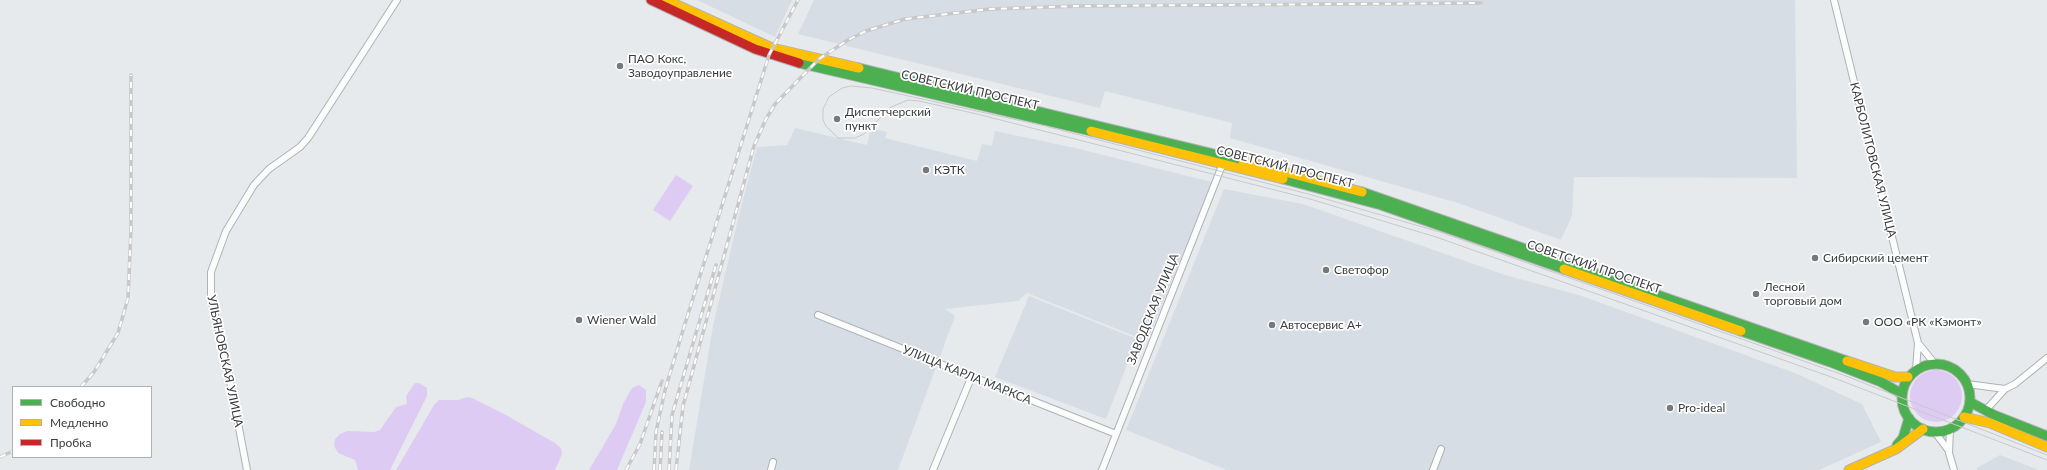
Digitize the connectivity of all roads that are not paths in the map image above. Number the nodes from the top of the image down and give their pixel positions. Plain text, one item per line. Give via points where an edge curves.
1 (397, 0) edge
2 (651, 0) edge
3 (666, 0) edge
4 (1834, 0) edge
5 (1224, 160) junction
6 (818, 316) dead end
7 (1918, 343) junction
8 (2047, 358) edge
9 (1935, 364) junction
10 (1916, 370) junction
11 (1908, 377) junction
12 (971, 378) junction
13 (1967, 384) junction
14 (2006, 389) junction
15 (1902, 394) junction
16 (1970, 402) junction
17 (1985, 411) junction
18 (1964, 417) junction
19 (1909, 418) junction
20 (1924, 429) junction
21 (1950, 429) junction
22 (1934, 431) junction
23 (1116, 434) junction
24 (2047, 436) edge
25 (2047, 446) edge
26 (1441, 450) dead end
27 (1891, 452) junction
28 (1949, 453) junction
29 (773, 462) dead end
30 (247, 470) edge
31 (770, 470) edge
32 (933, 470) edge
33 (1102, 470) edge
34 (1432, 470) edge
35 (1849, 470) edge
36 (1954, 470) edge

1 - 30 street, УЛЬЯНОВСКАЯ УЛИЦА via 308,138 300,147 269,169 254,185 229,226 211,272 211,299 226,360
2 - 5 main road, СОВЕТСКИЙ ПРОСПЕКТ via 755,49 788,60
3 - 5 main road, СОВЕТСКИЙ ПРОСПЕКТ via 779,49
4 - 7 street, КАРБОЛИТОВСКАЯ УЛИЦА
5 - 11 main road, СОВЕТСКИЙ ПРОСПЕКТ via 1381,197 1884,374
5 - 15 main road, СОВЕТСКИЙ ПРОСПЕКТ via 1381,205 1823,360 1882,382
5 - 23 street, ЗАВОДСКАЯ УЛИЦА
6 - 12 street, УЛИЦА КАРЛА МАРКСА
7 - 9 street
7 - 10 street
8 - 14 street via 2016,384
9 - 10 main road
9 - 13 main road via 1954,369
10 - 11 main road
11 - 15 main road
12 - 23 street, УЛИЦА КАРЛА МАРКСА
12 - 32 street
13 - 14 street
13 - 16 main road
14 - 17 street
15 - 19 main road via 1902,404
16 - 17 main road
16 - 18 main road
17 - 24 main road
18 - 21 main road
18 - 25 main road via 1990,423
19 - 20 main road
19 - 27 main road via 1903,438
20 - 22 main road
20 - 27 main road
21 - 22 main road
21 - 28 street
22 - 28 street
23 - 33 street, ЗАВОДСКАЯ УЛИЦА
26 - 34 street
27 - 35 main road
28 - 36 street
29 - 31 street

